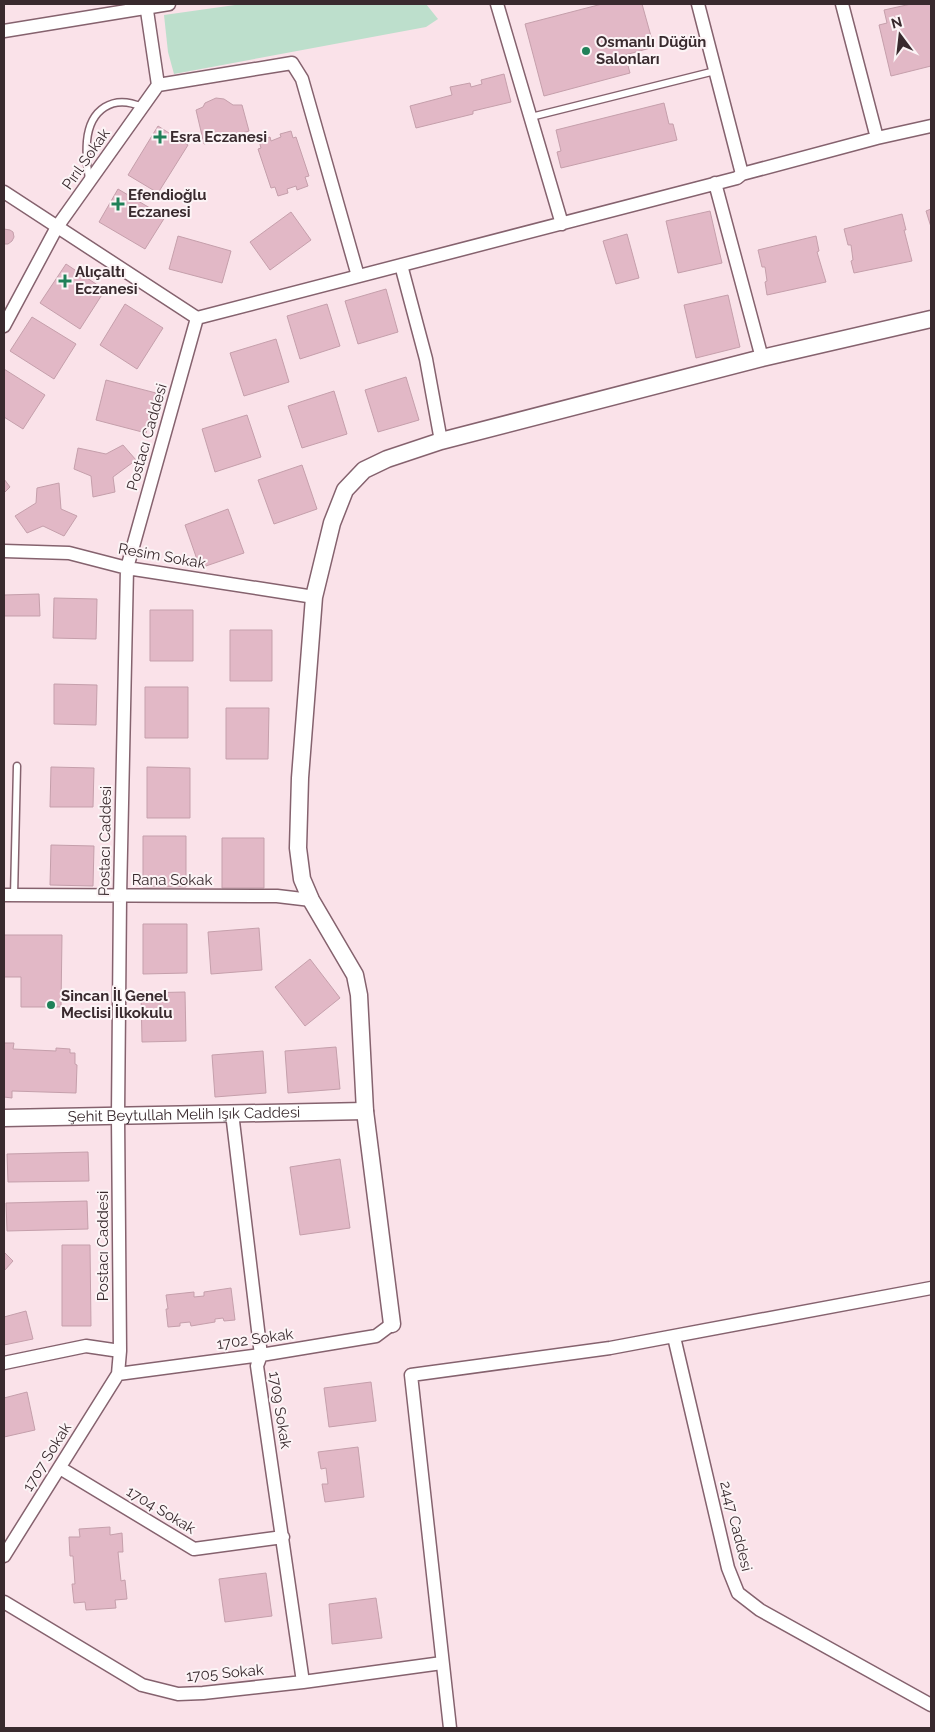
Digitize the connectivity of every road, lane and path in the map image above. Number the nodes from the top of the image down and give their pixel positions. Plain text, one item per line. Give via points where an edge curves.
1 (169, 4) edge
2 (497, 4) edge
3 (698, 4) edge
4 (842, 4) edge
5 (146, 6) edge
6 (4, 31) edge
7 (715, 70) junction
8 (158, 85) junction
9 (142, 107) junction
10 (530, 117) junction
11 (931, 126) edge
12 (877, 138) junction
13 (742, 174) junction
14 (715, 183) junction
15 (90, 184) junction
16 (4, 192) edge
17 (562, 224) junction
18 (57, 227) junction
19 (401, 265) junction
20 (358, 276) junction
21 (197, 318) junction
22 (931, 319) edge
23 (4, 326) edge
24 (762, 358) junction
25 (441, 441) junction
26 (4, 551) edge
27 (127, 568) junction
28 (314, 597) junction
29 (17, 766) dead end
30 (9, 895) edge
31 (120, 897) junction
32 (311, 900) junction
33 (365, 1111) junction
34 (232, 1113) junction
35 (118, 1116) junction
36 (4, 1118) edge
37 (931, 1288) edge
38 (392, 1324) joint
39 (674, 1337) junction
40 (120, 1351) junction
41 (261, 1356) junction
42 (4, 1363) edge
43 (118, 1374) junction
44 (60, 1468) junction
45 (283, 1537) junction
46 (4, 1556) edge
47 (4, 1602) edge
48 (442, 1663) junction
49 (303, 1682) junction
50 (931, 1705) edge
51 (450, 1728) edge

1 - 5 street
2 - 10 street
3 - 7 street
4 - 12 street
5 - 6 street
5 - 8 street
7 - 10 lane
7 - 13 street
8 - 9 street, Pırıl Sokak
8 - 20 street via 292,63 302,79
9 - 15 street, Pırıl Sokak
9 - 15 lane via 124,101 110,104 100,110 92,121 87,140
10 - 17 street
11 - 12 street
12 - 13 street
13 - 14 street
14 - 17 street
14 - 24 street
15 - 18 street, Pırıl Sokak
16 - 18 street
17 - 19 street
18 - 21 street
18 - 23 street, Pırıl Sokak
19 - 20 street
19 - 25 street via 426,359
20 - 21 street
21 - 27 street, Postacı Caddesi
22 - 24 street
24 - 25 street
25 - 28 street via 379,462 364,470 345,490 332,522
26 - 27 street, Resim Sokak via 70,553
27 - 28 street, Resim Sokak
27 - 31 street, Postacı Caddesi
28 - 32 street via 298,848 302,880
29 - 30 lane
30 - 31 street, Rana Sokak
31 - 32 street, Rana Sokak via 277,896
31 - 35 street, Postacı Caddesi
32 - 33 street via 355,975 359,995
33 - 34 street, Şehit Beytullah Melih Işık Caddesi
33 - 38 street
34 - 35 street, Şehit Beytullah Melih Işık Caddesi
34 - 41 street, 1709 Sokak
35 - 36 street, Şehit Beytullah Melih Işık Caddesi
35 - 40 street, Postacı Caddesi
37 - 39 street
38 - 41 street, 1702 Sokak via 376,1336
39 - 48 street via 411,1375
39 - 50 street, 2447 Caddesi via 728,1568 738,1593 760,1610
40 - 42 street via 86,1346
40 - 43 street, Postacı Caddesi
41 - 43 street, 1702 Sokak
41 - 45 street, 1709 Sokak via 257,1366
43 - 44 street, 1707 Sokak
44 - 45 street, 1704 Sokak via 194,1549
44 - 46 street, 1707 Sokak
45 - 49 street, 1709 Sokak
47 - 49 street, 1705 Sokak via 142,1685 178,1694
48 - 49 street, 1705 Sokak
48 - 51 street

